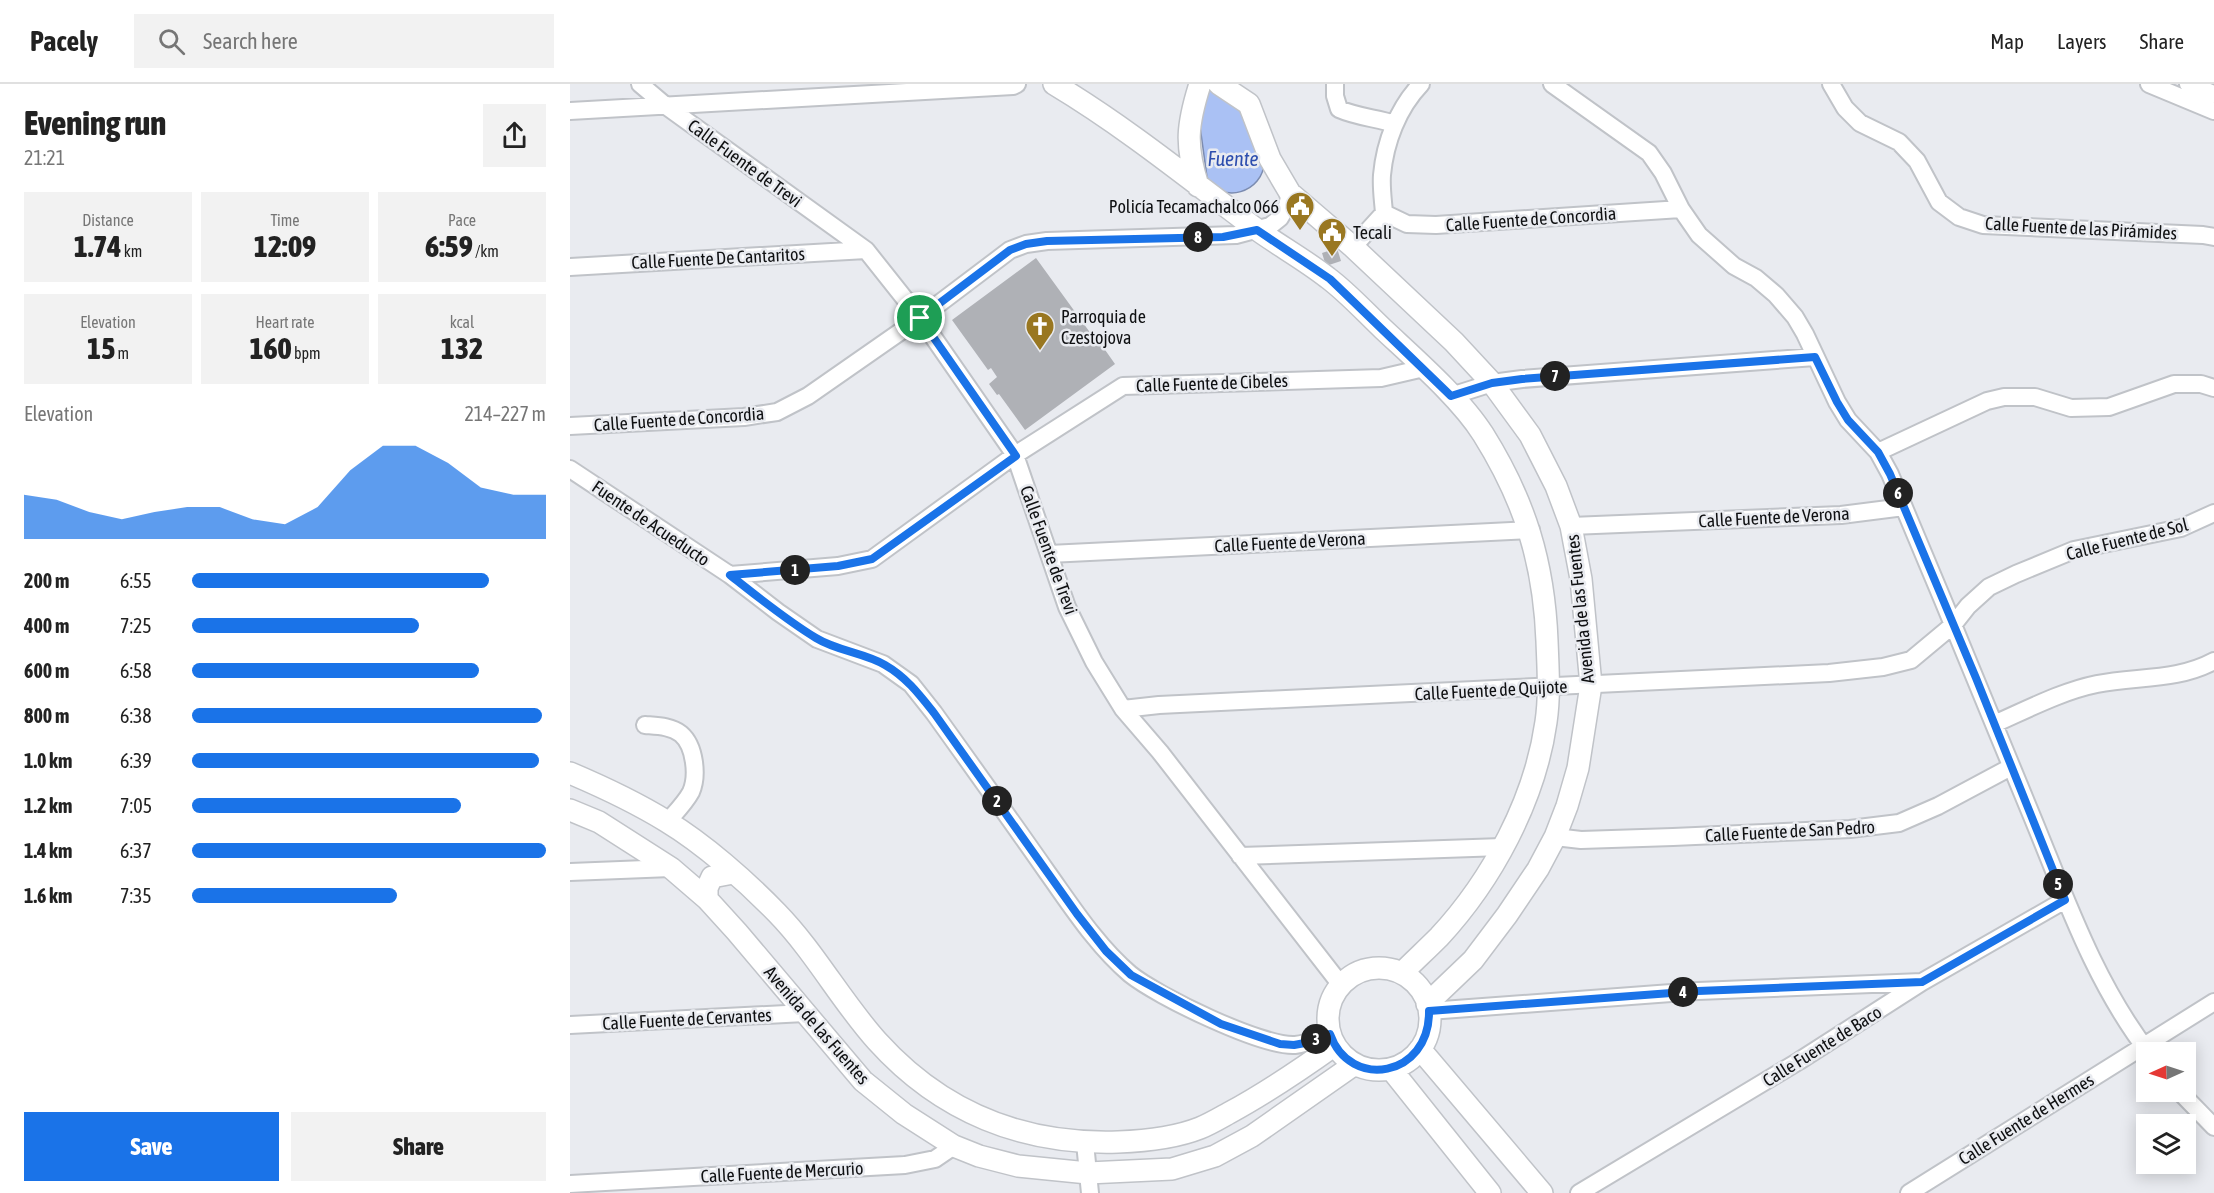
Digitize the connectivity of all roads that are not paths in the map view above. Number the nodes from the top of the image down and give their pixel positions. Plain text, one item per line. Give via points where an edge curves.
1 (640, 84) edge
2 (1017, 84) edge
3 (1054, 84) edge
4 (1200, 84) edge
5 (1219, 84) edge
6 (1335, 84) edge
7 (1420, 84) edge
8 (1552, 84) edge
9 (1831, 84) edge
10 (2149, 84) edge
11 (2188, 84) edge
12 (1249, 94) edge
13 (2214, 94) edge
14 (666, 106) junction
15 (570, 111) edge
16 (2214, 111) edge
17 (1395, 124) junction
18 (1198, 186) junction
19 (1290, 193) junction
20 (1681, 209) junction
21 (1384, 213) junction
22 (1257, 230) junction
23 (2214, 237) edge
24 (1353, 247) junction
25 (866, 250) junction
26 (570, 267) edge
27 (920, 318) junction
28 (1815, 357) junction
29 (1424, 368) junction
30 (1492, 383) junction
31 (2214, 388) edge
32 (1451, 396) junction
33 (570, 426) edge
34 (1878, 452) junction
35 (1016, 456) junction
36 (570, 469) edge
37 (1904, 507) junction
38 (2214, 513) edge
39 (1571, 526) junction
40 (1530, 530) junction
41 (1049, 554) junction
42 (730, 575) junction
43 (1953, 625) junction
44 (2214, 661) edge
45 (1591, 685) junction
46 (1549, 687) junction
47 (1123, 709) junction
48 (1994, 724) junction
49 (645, 725) dead end
50 (2012, 768) junction
51 (570, 773) edge
52 (570, 810) edge
53 (676, 828) junction
54 (1555, 837) junction
55 (1502, 848) junction
56 (1240, 856) junction
57 (671, 868) junction
58 (570, 873) edge
59 (734, 873) junction
60 (707, 899) junction
61 (2065, 900) junction
62 (1402, 973) junction
63 (1922, 982) junction
64 (1341, 985) junction
65 (2214, 1002) edge
66 (1428, 1007) junction
67 (805, 1013) junction
68 (570, 1025) edge
69 (1332, 1039) junction
70 (2141, 1042) edge
71 (2156, 1042) edge
72 (1420, 1049) junction
73 (2136, 1055) edge
74 (1355, 1064) junction
75 (1391, 1069) junction
76 (2190, 1102) edge
77 (2214, 1127) edge
78 (1085, 1143) junction
79 (954, 1146) junction
80 (1089, 1183) edge
81 (570, 1184) edge
82 (1490, 1193) edge
83 (1542, 1193) edge
84 (1579, 1193) edge
85 (1909, 1193) edge

1 - 14 street, Calle Fuente de Trevi
2 - 14 street
3 - 18 main road, Avenida de las Fuentes via 1085,102
4 - 18 main road via 1188,136
5 - 12 main road, Avenida de las Fuentes
6 - 17 street via 1339,109
7 - 17 street via 1407,98
8 - 20 street via 1649,153
9 - 23 street, Calle Fuente de las Pirámides via 1845,108 1860,123 1899,142 1917,161 1940,202 1959,217 1983,225
10 - 16 street
11 - 13 street
12 - 19 main road, Avenida de las Fuentes via 1270,159
14 - 15 street
14 - 25 street, Calle Fuente de Trevi
17 - 21 street via 1382,175
18 - 22 main road, Avenida de las Fuentes
19 - 22 street, Calle Fuente de Concordia via 1280,218
19 - 24 main road, Avenida de las Fuentes
20 - 21 street, Calle Fuente de Concordia via 1436,225 1407,224
20 - 28 street via 1713,250 1776,295 1795,317
21 - 24 street
22 - 27 street, Calle Fuente de Concordia via 1223,237 1026,244 1010,250
22 - 29 main road, Avenida de las Fuentes via 1330,279
24 - 30 main road, Avenida de las Fuentes
25 - 26 street, Calle Fuente De Cantaritos
25 - 27 street, Calle Fuente de Trevi
27 - 33 street, Calle Fuente de Concordia via 808,396 777,412
27 - 35 street, Calle Fuente de Trevi
28 - 30 street
28 - 34 street via 1848,420
29 - 32 main road, Avenida de las Fuentes
29 - 35 street, Calle Fuente de Cibeles via 1381,378 1123,386
30 - 32 street
30 - 39 main road, Avenida de las Fuentes via 1530,435
31 - 34 street via 2174,384 2109,407 2071,408 2035,397 1987,400
32 - 40 main road, Avenida de las Fuentes via 1482,432
34 - 37 street
35 - 41 street, Calle Fuente de Trevi
35 - 42 street, Calle Fuente de Cibeles via 872,559 838,566
36 - 42 street, Fuente de Acueducto
37 - 39 street, Calle Fuente de Verona via 1841,515
37 - 43 street
38 - 43 street, Calle Fuente de Sol via 2181,528 2074,550 2016,574 1989,587
39 - 45 main road, Avenida de las Fuentes via 1581,579
40 - 41 street, Calle Fuente de Verona
40 - 46 main road, Avenida de las Fuentes via 1547,625
41 - 47 street, Calle Fuente de Trevi via 1067,607
42 - 69 street, Fuente de Acueducto via 817,639 884,664 911,684 1077,914 1131,975 1221,1024 1280,1044
43 - 45 street, Calle Fuente de Quijote via 1911,660 1883,667
43 - 48 street
44 - 48 street via 2197,670 2162,677 2096,684
45 - 46 street, Calle Fuente de Quijote
45 - 54 main road, Avenida de las Fuentes via 1578,768
46 - 47 street, Calle Fuente de Quijote
46 - 55 main road, Avenida de las Fuentes via 1537,765 1523,806
47 - 56 street, Calle Fuente de Trevi
48 - 50 street
49 - 53 street via 680,734 687,741 694,762 692,790
50 - 54 street, Calle Fuente de San Pedro via 1899,823 1850,830 1581,840
50 - 61 street
51 - 53 main road, Avenida de las Fuentes
52 - 57 main road, Avenida de las Fuentes via 599,822
53 - 57 main road via 686,855
53 - 59 main road, Avenida de las Fuentes
54 - 66 main road, Avenida de las Fuentes via 1538,869 1473,960
55 - 56 street
55 - 62 main road, Avenida de las Fuentes via 1466,904
56 - 64 street, Calle Fuente de Trevi
57 - 58 street
57 - 60 main road, Avenida de las Fuentes
59 - 60 main road via 712,877
59 - 78 main road, Avenida de las Fuentes via 777,913 878,1042 921,1081 983,1119 1025,1134
60 - 67 main road, Avenida de las Fuentes
61 - 63 street, Calle Fuente de Baco
61 - 70 street via 2108,990
62 - 64 main road via 1363,970
62 - 66 main road via 1422,991
63 - 66 street
63 - 84 street, Calle Fuente de Baco
64 - 69 main road via 1329,1008
65 - 71 street, Calle Fuente de Hermes
66 - 72 main road via 1429,1024
67 - 68 street, Calle Fuente de Cervantes
67 - 79 main road, Avenida de las Fuentes via 863,1081 904,1114
69 - 74 main road
69 - 78 main road, Avenida de las Fuentes via 1261,1096 1200,1128 1136,1142
72 - 75 main road
72 - 83 main road
73 - 85 street, Calle Fuente de Hermes
74 - 75 main road via 1373,1070
74 - 80 main road, Avenida de las Fuentes via 1252,1136 1215,1156 1172,1169
75 - 82 main road
76 - 77 street
78 - 80 street
79 - 80 main road, Avenida de las Fuentes via 979,1156
79 - 81 street, Calle Fuente de Mercurio via 935,1159 905,1165

